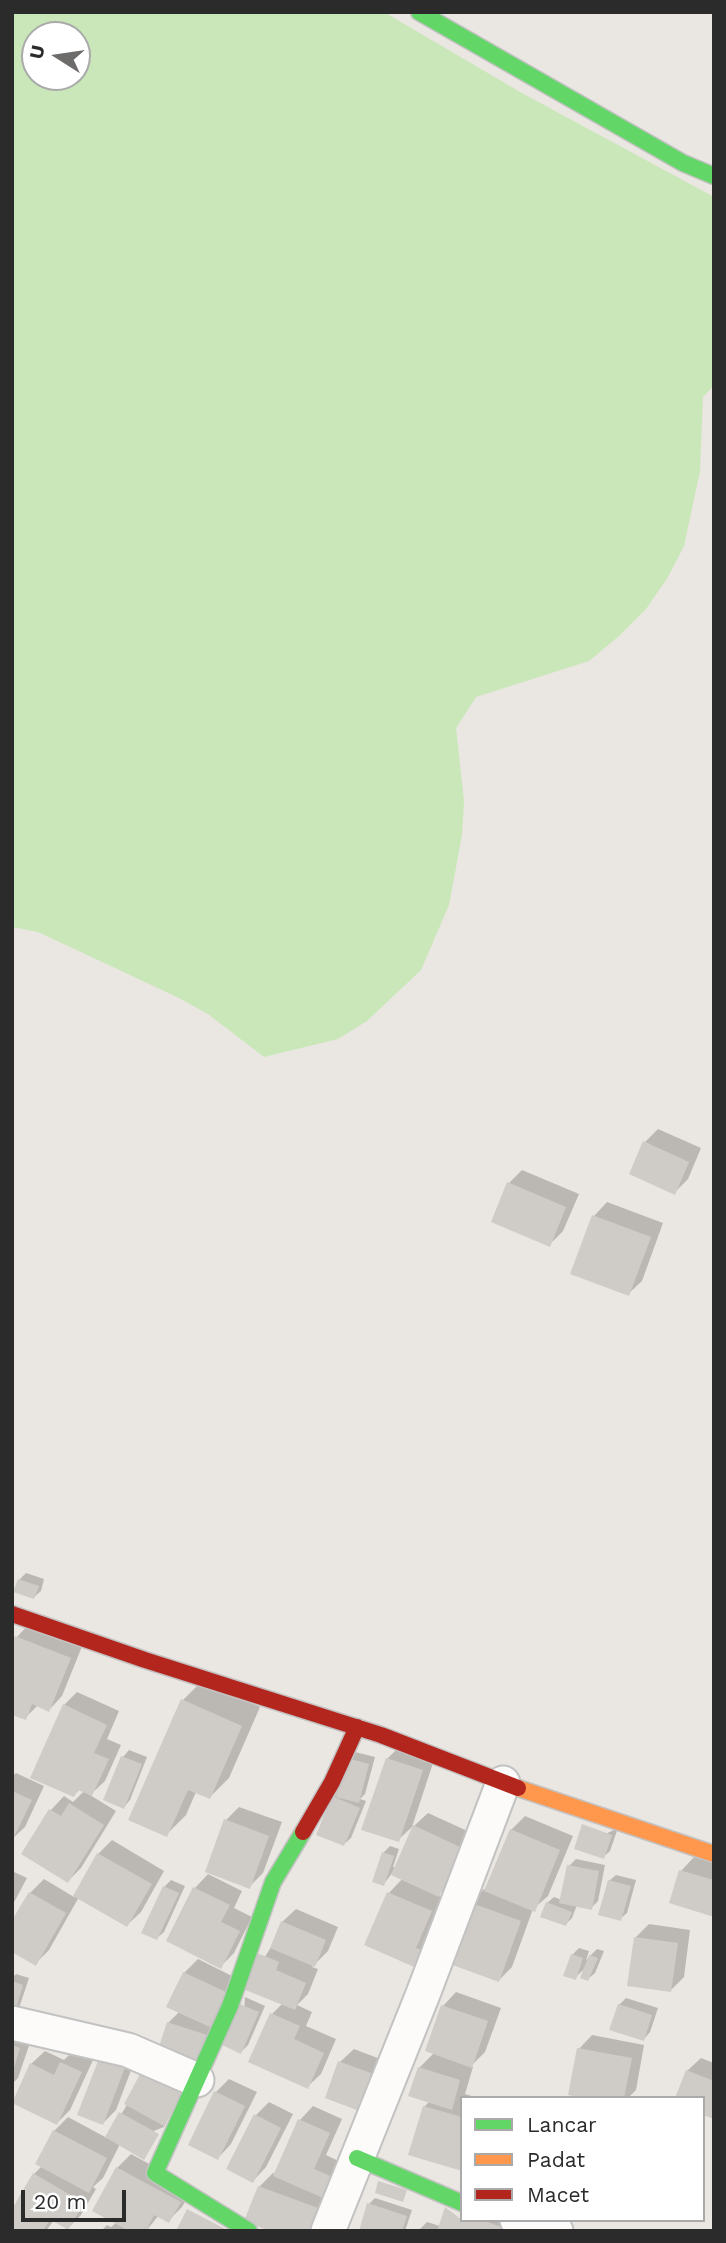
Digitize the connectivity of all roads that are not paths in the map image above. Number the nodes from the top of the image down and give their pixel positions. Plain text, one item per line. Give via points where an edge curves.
1 (419, 12) edge
2 (714, 176) edge
3 (12, 1614) edge
4 (357, 1727) junction
5 (503, 1783) junction
6 (714, 1854) edge
7 (12, 2024) edge
8 (197, 2080) junction
9 (357, 2158) junction
10 (460, 2202) edge
11 (524, 2222) edge
12 (249, 2231) edge
13 (328, 2231) edge
14 (556, 2231) edge

1 - 2 street via 683,163
3 - 4 street
4 - 5 street
4 - 8 street via 332,1782 273,1882 230,2006
5 - 6 street
5 - 9 street
7 - 8 street via 128,2050
8 - 12 street via 155,2173
9 - 10 street
9 - 13 street
11 - 14 street

